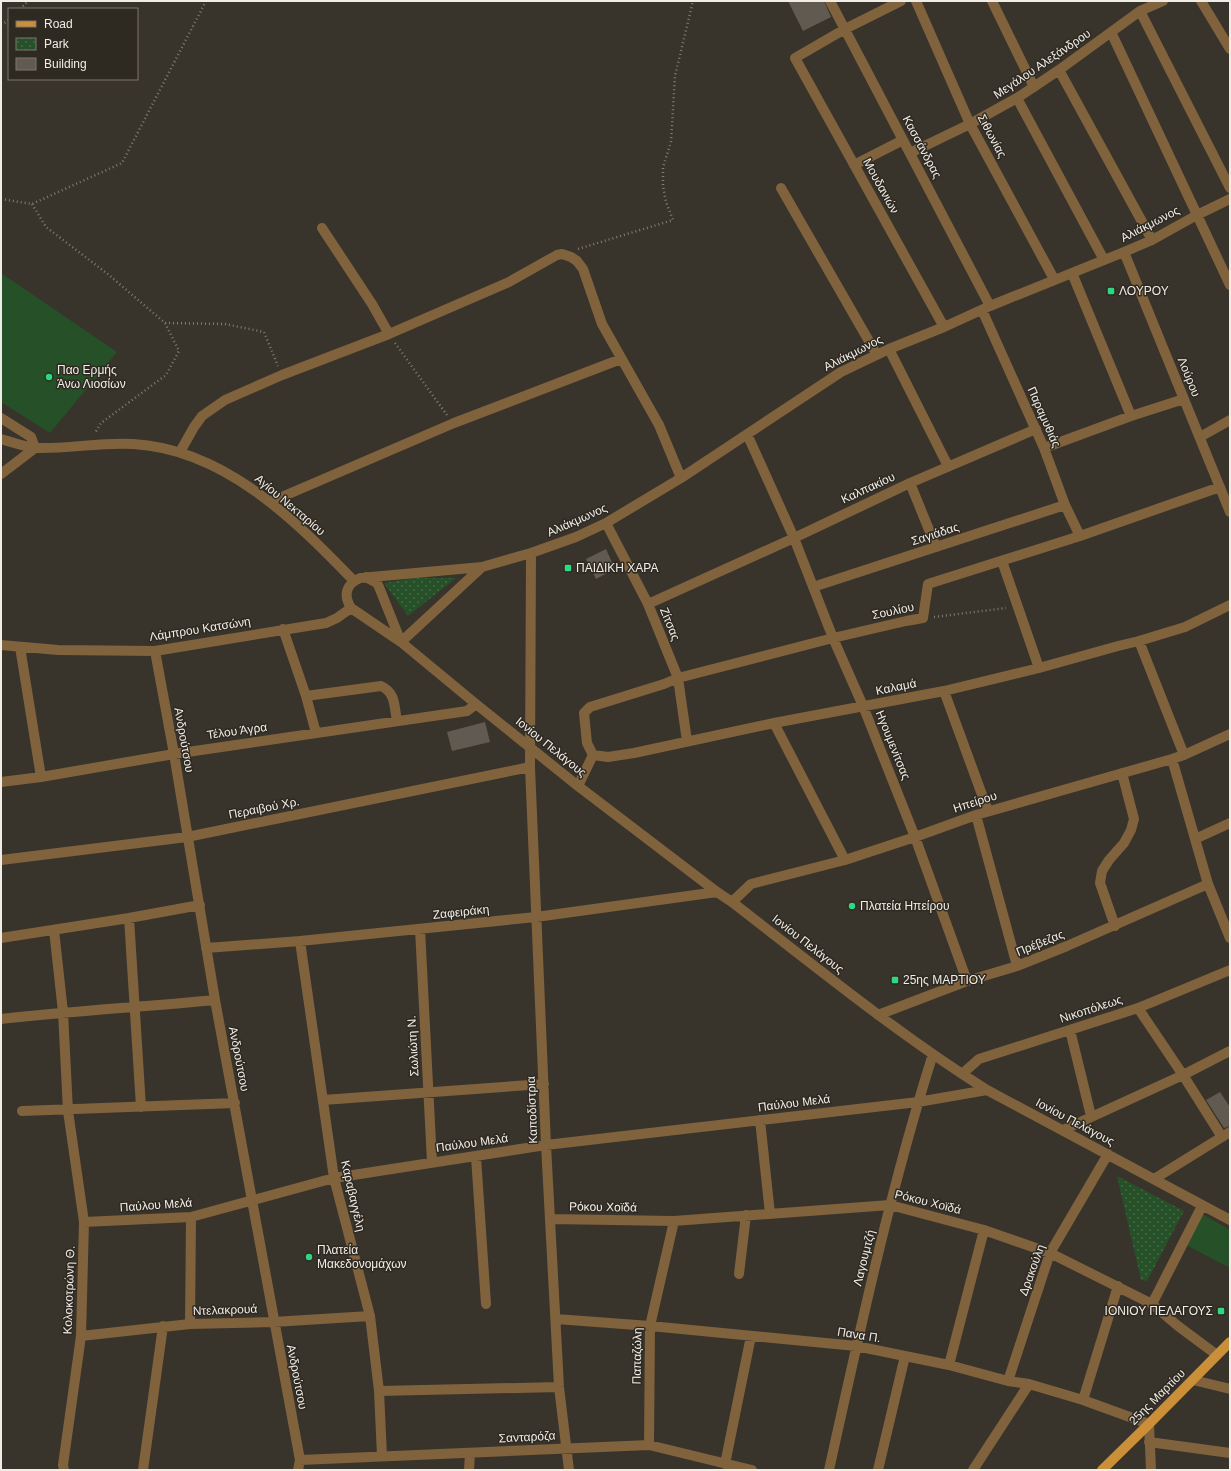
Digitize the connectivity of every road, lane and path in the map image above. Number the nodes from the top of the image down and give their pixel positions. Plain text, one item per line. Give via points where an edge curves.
1 (206, 1) edge
2 (693, 1) edge
3 (830, 1) edge
4 (901, 1) edge
5 (916, 1) edge
6 (992, 1) edge
7 (1163, 1) edge
8 (1201, 1) edge
9 (1140, 11) junction
10 (845, 29) junction
11 (1111, 32) junction
12 (1230, 49) edge
13 (1059, 70) junction
14 (1034, 87) junction
15 (1017, 98) junction
16 (970, 124) junction
17 (903, 140) junction
18 (910, 153) junction
19 (854, 165) junction
20 (781, 188) dead end
21 (1230, 188) edge
22 (1, 199) edge
23 (1230, 199) edge
24 (32, 204) junction
25 (1197, 215) junction
26 (322, 228) dead end
27 (1152, 240) junction
28 (1124, 252) junction
29 (571, 256) junction
30 (1104, 260) junction
31 (1072, 273) junction
32 (1054, 279) junction
33 (1230, 285) edge
34 (986, 308) junction
35 (165, 323) junction
36 (944, 327) junction
37 (389, 334) junction
38 (889, 349) junction
39 (877, 355) junction
40 (621, 360) junction
41 (282, 375) junction
42 (1184, 399) junction
43 (1131, 416) junction
44 (1, 418) edge
45 (1230, 420) edge
46 (454, 423) junction
47 (1036, 429) junction
48 (747, 434) junction
49 (1200, 437) junction
50 (1, 439) edge
51 (89, 446) junction
52 (35, 448) junction
53 (1044, 448) junction
54 (180, 452) junction
55 (948, 466) junction
56 (1, 474) edge
57 (681, 478) junction
58 (910, 483) junction
59 (1220, 487) junction
60 (270, 502) junction
61 (1065, 506) junction
62 (1230, 512) edge
63 (606, 523) junction
64 (1080, 536) junction
65 (794, 538) junction
66 (936, 547) junction
67 (531, 553) junction
68 (1002, 561) junction
69 (482, 567) junction
70 (366, 577) junction
71 (354, 581) junction
72 (813, 587) junction
73 (648, 604) junction
74 (1230, 605) edge
75 (1018, 607) junction
76 (351, 608) junction
77 (923, 618) junction
78 (283, 629) junction
79 (833, 638) junction
80 (1139, 641) junction
81 (401, 642) junction
82 (1, 645) edge
83 (20, 647) junction
84 (155, 651) junction
85 (1039, 668) junction
86 (678, 678) junction
87 (944, 690) junction
88 (306, 696) junction
89 (476, 704) junction
90 (863, 706) junction
91 (397, 721) junction
92 (774, 723) junction
93 (316, 733) junction
94 (1230, 734) edge
95 (687, 741) junction
96 (531, 749) junction
97 (174, 754) junction
98 (593, 755) junction
99 (1184, 755) junction
100 (1172, 759) junction
101 (530, 767) junction
102 (1122, 773) junction
103 (41, 777) junction
104 (1, 782) edge
105 (578, 786) junction
106 (988, 811) junction
107 (976, 815) junction
108 (1230, 823) edge
109 (187, 837) junction
110 (915, 837) junction
111 (1195, 839) junction
112 (1, 860) edge
113 (845, 860) junction
114 (1208, 884) junction
115 (717, 892) junction
116 (732, 902) junction
117 (200, 906) junction
118 (536, 917) junction
119 (129, 918) junction
120 (1115, 926) junction
121 (420, 929) junction
122 (54, 930) junction
123 (1, 938) edge
124 (1230, 938) edge
125 (300, 941) junction
126 (206, 948) junction
127 (1017, 966) junction
128 (1230, 970) edge
129 (967, 981) junction
130 (214, 1000) junction
131 (135, 1007) junction
132 (1138, 1008) junction
133 (62, 1012) junction
134 (878, 1015) junction
135 (1, 1019) edge
136 (1070, 1030) junction
137 (1230, 1051) edge
138 (933, 1054) junction
139 (962, 1074) junction
140 (1183, 1075) junction
141 (544, 1084) junction
142 (988, 1090) junction
143 (428, 1092) junction
144 (323, 1100) junction
145 (918, 1102) junction
146 (235, 1103) junction
147 (141, 1106) junction
148 (22, 1111) dead end
149 (68, 1111) junction
150 (1091, 1116) junction
151 (760, 1120) junction
152 (1063, 1130) junction
153 (1226, 1135) edge
154 (546, 1145) junction
155 (1108, 1154) junction
156 (476, 1157) junction
157 (432, 1162) junction
158 (334, 1178) junction
159 (1154, 1180) junction
160 (253, 1201) junction
161 (890, 1205) junction
162 (1202, 1206) junction
163 (770, 1214) junction
164 (746, 1215) junction
165 (191, 1217) junction
166 (550, 1218) junction
167 (1230, 1220) edge
168 (674, 1221) junction
169 (84, 1222) junction
170 (984, 1230) junction
171 (1050, 1253) junction
172 (739, 1274) dead end
173 (1118, 1286) junction
174 (486, 1304) dead end
175 (1152, 1304) junction
176 (370, 1316) junction
177 (556, 1319) junction
178 (274, 1322) junction
179 (190, 1324) junction
180 (163, 1326) junction
181 (650, 1326) junction
182 (81, 1336) junction
183 (751, 1336) junction
184 (1230, 1342) edge
185 (856, 1346) junction
186 (1217, 1355) junction
187 (905, 1356) junction
188 (949, 1365) junction
189 (1193, 1380) junction
190 (1008, 1381) junction
191 (1029, 1384) junction
192 (559, 1387) junction
193 (1230, 1389) edge
194 (379, 1391) junction
195 (1083, 1400) junction
196 (1149, 1424) junction
197 (1149, 1442) junction
198 (649, 1445) junction
199 (565, 1449) junction
200 (470, 1453) junction
201 (1230, 1453) edge
202 (382, 1456) junction
203 (725, 1464) junction
204 (299, 1465) edge
205 (66, 1470) edge
206 (143, 1470) edge
207 (469, 1470) edge
208 (569, 1470) edge
209 (752, 1470) edge
210 (829, 1470) edge
211 (878, 1470) edge
212 (973, 1470) edge
213 (1102, 1470) edge
214 (1151, 1470) edge

1 - 24 path via 122,163
2 - 29 path via 675,76 671,142 663,166 662,186 673,220 578,248
3 - 10 street, Κασσάνδρας
4 - 10 street
5 - 16 street, Σιθωνίας
6 - 14 street
7 - 9 street, Μεγάλου Αλεξάνδρου
8 - 12 street
9 - 11 street, Μεγάλου Αλεξάνδρου
9 - 21 street
10 - 17 street, Κασσάνδρας
10 - 19 street, Μουδανιών via 795,58
11 - 13 street, Μεγάλου Αλεξάνδρου
11 - 25 street
13 - 14 street, Μεγάλου Αλεξάνδρου
13 - 27 street
14 - 15 street, Μεγάλου Αλεξάνδρου
15 - 16 street, Μεγάλου Αλεξάνδρου
15 - 30 street
16 - 18 street, Μεγάλου Αλεξάνδρου
16 - 32 street, Σιθωνίας
17 - 18 street, Κασσάνδρας
17 - 19 street
18 - 34 street, Κασσάνδρας
19 - 36 street, Μουδανιών
20 - 39 street
22 - 24 path
23 - 25 street, Αλιάκμωνος
24 - 35 path via 46,227 109,275
25 - 27 street, Αλιάκμωνος
25 - 33 street
26 - 37 street
27 - 28 street, Αλιάκμωνος
28 - 30 street, Αλιάκμωνος
28 - 42 street, Λούρου
29 - 37 street via 557,255 509,282
29 - 40 street via 583,269 602,324
30 - 31 street, Αλιάκμωνος
31 - 32 street, Αλιάκμωνος
31 - 43 street
32 - 34 street, Αλιάκμωνος
34 - 36 street, Αλιάκμωνος
34 - 47 street, Παραμυθιάς
35 - 41 path via 224,324 264,332
35 - 51 path via 179,351 166,375 101,423
36 - 38 street, Αλιάκμωνος
37 - 41 street
37 - 46 path
38 - 39 street, Αλιάκμωνος
38 - 55 street
39 - 48 street, Αλιάκμωνος via 840,372
40 - 46 street
40 - 57 street via 659,425
41 - 54 street via 225,400 202,416
42 - 43 street
42 - 49 street, Λούρου
43 - 53 street
44 - 52 street via 31,437
45 - 49 street
46 - 60 street
47 - 53 street, Παραμυθιάς
47 - 55 street, Καλπακίου
48 - 57 street, Αλιάκμωνος
48 - 65 street, Ηγουμενίτσας
49 - 59 street, Λούρου
50 - 52 street, Αγίου Νεκταρίου
51 - 52 street, Αγίου Νεκταρίου
51 - 54 street, Αγίου Νεκταρίου via 134,444
52 - 56 street
53 - 61 street, Παραμυθιάς
54 - 60 street, Αγίου Νεκταρίου via 242,482
55 - 58 street, Καλπακίου
57 - 63 street, Αλιάκμωνος
58 - 65 street, Καλπακίου
58 - 66 street
59 - 62 street, Λούρου
59 - 64 street, Σουλίου
60 - 71 street, Αγίου Νεκταρίου
61 - 64 street, Παραμυθιάς
61 - 66 street, Σαγιάδας
63 - 67 street, Αλιάκμωνος
63 - 73 street, Ζίτσας
64 - 68 street, Σουλίου
65 - 72 street, Ηγουμενίτσας
65 - 73 street, Καλπακίου
66 - 72 street, Σαγιάδας
67 - 69 street, Αλιάκμωνος
67 - 96 street, Καποδίστρια
68 - 75 street
68 - 77 street, Σουλίου via 928,584
69 - 70 street, Αλιάκμωνος
69 - 81 street, Αλιάκμωνος
70 - 71 street
70 - 81 street via 377,583
71 - 76 street via 346,594 346,601
72 - 79 street, Ηγουμενίτσας
73 - 86 street, Ζίτσας
74 - 80 street, Καλαμά via 1185,627
75 - 77 path
75 - 85 street
76 - 78 street, Λάμπρου Κατσώνη via 326,622
76 - 81 street
77 - 79 street, Σουλίου
78 - 84 street, Λάμπρου Κατσώνη
78 - 88 street
79 - 86 street, Σουλίου
79 - 90 street, Ηγουμενίτσας
80 - 85 street, Καλαμά
80 - 99 street
81 - 89 street, Ιονίου Πελάγους
82 - 83 street, Λάμπρου Κατσώνη
83 - 84 street, Λάμπρου Κατσώνη
83 - 103 street
84 - 97 street, Ανδρούτσου
85 - 87 street, Καλαμά
86 - 95 street, Ζίτσας
86 - 98 street, Σουλίου via 590,707 584,713 587,744
87 - 90 street, Καλαμά
87 - 106 street
88 - 91 street via 381,686 392,694
88 - 93 street
89 - 91 street, Τέλου Άγρα via 467,711
89 - 96 street, Ιονίου Πελάγους
90 - 92 street, Καλαμά
90 - 110 street, Ηγουμενίτσας
91 - 93 street, Τέλου Άγρα
92 - 95 street, Καλαμά
92 - 113 street
93 - 97 street, Τέλου Άγρα
94 - 99 street, Ηπείρου
95 - 98 street, Καλαμά via 608,757
96 - 101 street, Καποδίστρια
96 - 105 street, Ιονίου Πελάγους
97 - 103 street, Τέλου Άγρα
97 - 109 street, Ανδρούτσου
98 - 105 street
99 - 100 street, Ηπείρου
100 - 102 street, Ηπείρου
100 - 111 street
101 - 109 street, Περαιβού Χρ.
101 - 118 street, Καποδίστρια
102 - 106 street, Ηπείρου
102 - 120 street via 1134,819 1124,843 1102,871 1100,883
103 - 104 street, Τέλου Άγρα
105 - 115 street, Ιονίου Πελάγους
106 - 107 street, Ηπείρου
107 - 110 street, Ηπείρου
107 - 127 street
108 - 111 street
109 - 112 street, Περαιβού Χρ.
109 - 117 street, Ανδρούτσου
110 - 113 street, Ηπείρου
110 - 129 street, Ηγουμενίτσας
111 - 114 street
113 - 116 street, Ηπείρου via 751,884
114 - 120 street, Πρέβεζας
114 - 124 street
115 - 116 street, Ιονίου Πελάγους
115 - 118 street, Ζαφειράκη
116 - 134 street, Ιονίου Πελάγους
117 - 119 street
117 - 126 street, Ανδρούτσου
118 - 121 street, Ζαφειράκη
118 - 141 street, Καποδίστρια
119 - 122 street
119 - 131 street
120 - 127 street, Πρέβεζας
121 - 125 street, Ζαφειράκη
121 - 143 street, Σωλιώτη Ν.
122 - 123 street
122 - 133 street, Κολοκοτρώνη Θ.
125 - 126 street, Ζαφειράκη
125 - 144 street, Καραβαγγέλη
126 - 130 street, Ανδρούτσου
127 - 129 street, Πρέβεζας
128 - 132 street, Νικοπόλεως
129 - 134 street, Πρέβεζας
130 - 131 street
130 - 146 street, Ανδρούτσου
131 - 133 street
131 - 147 street
132 - 136 street, Νικοπόλεως
132 - 140 street
133 - 135 street
133 - 149 street, Κολοκοτρώνη Θ.
134 - 138 street, Ιονίου Πελάγους
136 - 139 street, Νικοπόλεως via 980,1059
136 - 150 street
137 - 140 street
138 - 139 street, Ιονίου Πελάγους
138 - 145 street, Λαγουμτζή
139 - 142 street, Ιονίου Πελάγους
140 - 150 street
140 - 153 street
141 - 143 street
141 - 154 street, Καποδίστρια
142 - 145 street, Παύλου Μελά
142 - 152 street, Ιονίου Πελάγους
143 - 144 street
143 - 157 street, Σωλιώτη Ν.
144 - 158 street, Καραβαγγέλη
145 - 151 street, Παύλου Μελά
145 - 161 street, Λαγουμτζή
146 - 147 street
146 - 160 street, Ανδρούτσου
147 - 149 street
148 - 149 street
149 - 169 street, Κολοκοτρώνη Θ.
150 - 152 street
151 - 154 street, Παύλου Μελά
151 - 163 street
152 - 155 street, Ιονίου Πελάγους
153 - 159 street
154 - 156 street, Παύλου Μελά
154 - 166 street, Καποδίστρια
155 - 159 street, Ιονίου Πελάγους
155 - 171 street, Δρακούλη
156 - 157 street, Παύλου Μελά
156 - 174 street
157 - 158 street, Παύλου Μελά
158 - 160 street, Παύλου Μελά
158 - 176 street, Καραβαγγέλη
159 - 162 street, Ιονίου Πελάγους
160 - 165 street, Παύλου Μελά
160 - 178 street, Ανδρούτσου
161 - 163 street, Ρόκου Χοϊδά
161 - 170 street, Ρόκου Χοϊδά
161 - 185 street, Λαγουμτζή
162 - 167 street, Ιονίου Πελάγους
162 - 175 street
163 - 164 street, Ρόκου Χοϊδά
164 - 168 street, Ρόκου Χοϊδά
164 - 172 street
165 - 169 street, Παύλου Μελά
165 - 179 street
166 - 168 street, Ρόκου Χοϊδά
166 - 177 street, Καποδίστρια
168 - 181 street, Παπαζώλη
169 - 182 street, Κολοκοτρώνη Θ.
170 - 171 street, Ρόκου Χοϊδά
170 - 188 street
171 - 173 street, Ρόκου Χοϊδά
171 - 190 street, Δρακούλη
173 - 175 street, Ρόκου Χοϊδά
173 - 195 street
175 - 186 street, Ρόκου Χοϊδά
176 - 178 street, Ντελακρουά
176 - 194 street, Καραβαγγέλη
177 - 181 street, Πανα Π.
177 - 192 street, Καποδίστρια
178 - 179 street, Ντελακρουά
178 - 204 street, Ανδρούτσου
179 - 180 street, Ντελακρουά
180 - 182 street, Ντελακρουά
180 - 206 street
181 - 183 street, Πανα Π.
181 - 198 street, Παπαζώλη
182 - 205 street, Κολοκοτρώνη Θ. via 62,1465
183 - 185 street, Πανα Π.
183 - 203 street
184 - 186 main road, 25ης Μαρτίου
185 - 187 street, Πανα Π.
185 - 210 street, Λαγουμτζή
186 - 189 main road, 25ης Μαρτίου
187 - 188 street, Πανα Π.
187 - 211 street
188 - 190 street, Πανα Π.
189 - 193 street
189 - 196 main road, 25ης Μαρτίου
190 - 191 street, Πανα Π.
191 - 195 street, Πανα Π.
191 - 212 street
192 - 194 street
192 - 199 street, Καποδίστρια
194 - 202 street, Καραβαγγέλη
195 - 196 street, Πανα Π.
196 - 197 street
196 - 213 main road, 25ης Μαρτίου
197 - 201 street
197 - 214 street
198 - 199 street, Σανταρόζα
198 - 203 street, Σανταρόζα
199 - 200 street, Σανταρόζα
199 - 208 street, Καποδίστρια
200 - 202 street, Σανταρόζα
200 - 207 street
202 - 204 street, Σανταρόζα
203 - 209 street, Σανταρόζα

